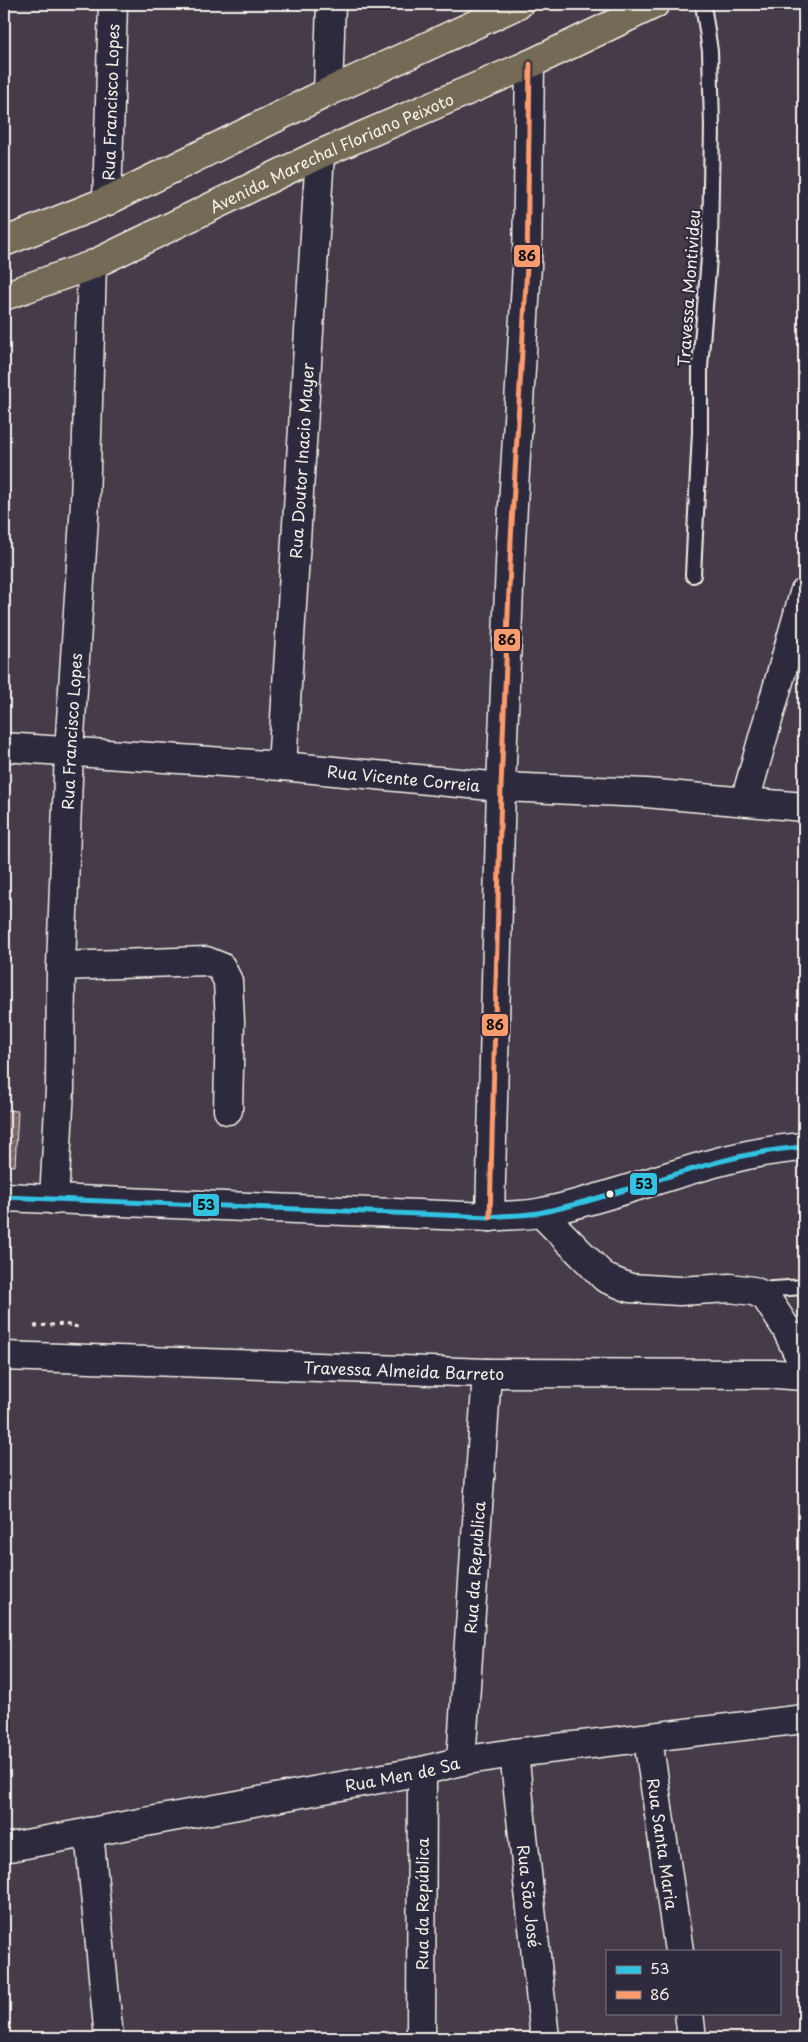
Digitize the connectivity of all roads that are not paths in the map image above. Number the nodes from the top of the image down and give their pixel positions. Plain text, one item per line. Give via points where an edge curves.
1 (113, 4) edge
2 (330, 4) edge
3 (519, 4) edge
4 (655, 4) edge
5 (703, 4) edge
6 (530, 64) junction
7 (328, 92) junction
8 (320, 154) junction
9 (107, 201) junction
10 (4, 242) edge
11 (92, 264) junction
12 (4, 296) edge
13 (693, 575) dead end
14 (804, 593) edge
15 (4, 747) edge
16 (70, 751) junction
17 (282, 766) junction
18 (501, 787) junction
19 (745, 801) junction
20 (804, 807) edge
21 (61, 966) junction
22 (228, 1110) dead end
23 (804, 1147) edge
24 (4, 1197) edge
25 (54, 1200) junction
26 (541, 1213) junction
27 (490, 1217) junction
28 (804, 1287) edge
29 (753, 1290) junction
30 (4, 1356) edge
31 (804, 1366) edge
32 (487, 1373) junction
33 (804, 1376) edge
34 (804, 1719) edge
35 (648, 1739) junction
36 (514, 1753) junction
37 (462, 1761) junction
38 (422, 1771) junction
39 (89, 1832) junction
40 (4, 1848) edge
41 (679, 1950) edge
42 (689, 2014) edge
43 (109, 2038) edge
44 (421, 2038) edge
45 (545, 2038) edge
46 (692, 2038) edge

1 - 9 street, Rua Francisco Lopes
2 - 7 street
3 - 7 main road
4 - 6 main road, Avenida Marechal Floriano Peixoto
5 - 13 lane, Travessa Montivideu via 710,51 710,246 700,367
6 - 8 main road, Avenida Marechal Floriano Peixoto
6 - 18 street via 527,266
7 - 9 main road
8 - 11 main road, Avenida Marechal Floriano Peixoto
8 - 17 street, Rua Doutor Inacio Mayer
9 - 10 main road
11 - 12 main road, Avenida Marechal Floriano Peixoto
11 - 16 street, Rua Francisco Lopes via 85,503
14 - 19 street
15 - 16 street, Rua Vicente Correia
16 - 17 street, Rua Vicente Correia
16 - 21 street, Rua Francisco Lopes
17 - 18 street, Rua Vicente Correia
18 - 19 street, Rua Vicente Correia
18 - 27 street
19 - 20 street, Rua Vicente Correia
21 - 22 street via 206,961 222,967 228,981 230,1022
21 - 25 street, Rua Francisco Lopes via 60,1089
23 - 26 street via 721,1160
24 - 25 street
25 - 27 street
26 - 27 street
26 - 29 street via 604,1278 630,1288
28 - 29 lane
29 - 31 street via 770,1302
30 - 32 street, Travessa Almeida Barreto
32 - 33 street, Travessa Almeida Barreto
32 - 37 street, Rua da Republica
34 - 35 street, Rua Men de Sa
35 - 36 street, Rua Men de Sa
35 - 41 street, Rua Santa Maria
36 - 37 street, Rua Men de Sa
36 - 45 street, Rua São José
37 - 38 street, Rua Men de Sa
38 - 39 street, Rua Men de Sa
38 - 44 street, Rua da República
39 - 40 street, Rua Men de Sa
39 - 43 street
42 - 46 street

